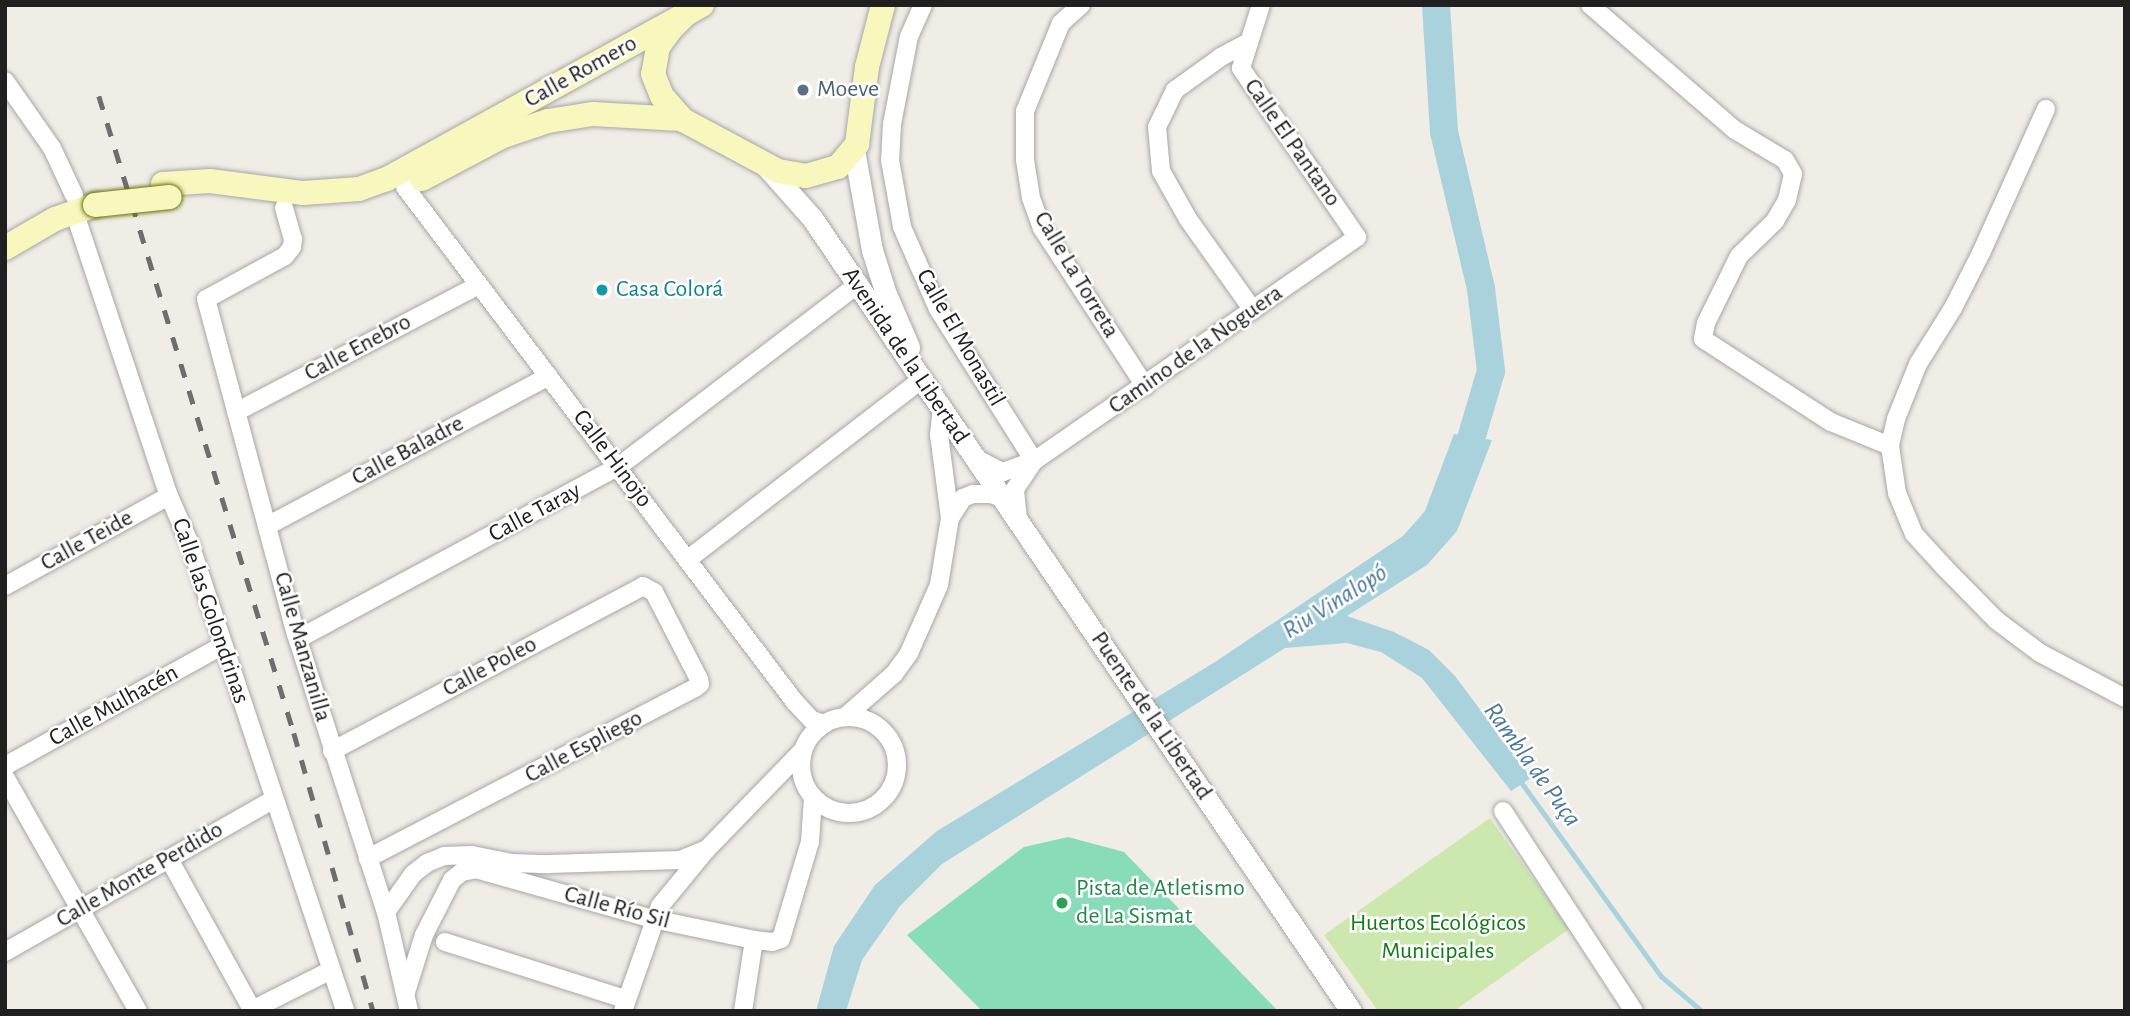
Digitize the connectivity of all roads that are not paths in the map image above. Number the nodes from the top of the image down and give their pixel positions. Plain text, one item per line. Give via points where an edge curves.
1 (884, 5) edge
2 (923, 5) edge
3 (1081, 5) edge
4 (1261, 5) edge
5 (1590, 5) edge
6 (694, 10) edge
7 (1249, 42) junction
8 (5, 81) edge
9 (2046, 109) dead end
10 (681, 118) junction
11 (480, 138) junction
12 (854, 150) junction
13 (765, 165) junction
14 (405, 187) junction
15 (167, 190) junction
16 (83, 201) junction
17 (284, 208) junction
18 (5, 231) edge
19 (1357, 237) joint
20 (5, 248) edge
21 (479, 285) junction
22 (856, 286) junction
23 (1253, 310) junction
24 (549, 376) junction
25 (1145, 386) junction
26 (933, 394) junction
27 (236, 412) junction
28 (1890, 446) junction
29 (974, 457) junction
30 (1034, 461) junction
31 (618, 467) junction
32 (169, 496) junction
33 (1002, 498) junction
34 (950, 518) junction
35 (1018, 519) junction
36 (267, 526) junction
37 (1039, 552) joint
38 (687, 560) junction
39 (5, 586) edge
40 (648, 587) joint
41 (298, 639) junction
42 (223, 645) junction
43 (881, 689) junction
44 (2125, 698) edge
45 (846, 716) junction
46 (824, 724) junction
47 (875, 724) junction
48 (803, 750) junction
49 (332, 751) junction
50 (5, 766) edge
51 (5, 777) edge
52 (765, 790) junction
53 (810, 794) junction
54 (274, 799) junction
55 (1503, 811) dead end
56 (847, 814) junction
57 (810, 842) junction
58 (707, 849) junction
59 (368, 858) junction
60 (169, 859) junction
61 (662, 860) junction
62 (482, 869) joint
63 (669, 893) junction
64 (80, 909) junction
65 (386, 912) junction
66 (653, 919) junction
67 (754, 940) junction
68 (445, 942) dead end
69 (5, 952) edge
70 (331, 970) junction
71 (408, 1002) edge
72 (624, 1005) edge
73 (252, 1010) edge
74 (138, 1011) edge
75 (345, 1011) edge
76 (743, 1011) edge
77 (1351, 1011) edge
78 (1634, 1011) edge

1 - 12 main road via 867,67
2 - 30 street, Calle El Monastil via 909,36 892,124 890,160 902,227 944,320
3 - 25 street, Calle La Torreta via 1060,23 1025,111 1031,198 1042,228
4 - 7 street, Calle El Pantano
5 - 28 street via 1735,130 1786,160 1793,174 1787,200 1775,221 1739,256 1706,323 1703,339 1830,422
6 - 10 main road via 664,38 653,66 662,96
6 - 11 main road, Calle Romero
7 - 19 street, Calle El Pantano via 1241,68
7 - 23 street via 1175,90 1157,127 1161,171 1188,219
8 - 16 street, Calle las Golondrinas
9 - 28 street via 1981,253 1918,364
10 - 11 main road via 571,117
10 - 13 main road
11 - 14 main road
11 - 15 main road via 359,189 303,193 210,180
12 - 13 main road via 838,167 816,175 792,175
12 - 26 street via 880,277
13 - 22 street, Avenida de la Libertad via 813,218
14 - 17 main road via 365,204 337,209
14 - 21 street, Calle Hinojo
15 - 16 main road
15 - 17 main road
16 - 18 main road
16 - 20 main road
16 - 32 street, Calle las Golondrinas
17 - 27 street, Calle Manzanilla via 293,239 285,256 206,299
19 - 23 street, Camino de la Noguera
21 - 24 street, Calle Hinojo
21 - 27 street, Calle Enebro
22 - 26 street, Avenida de la Libertad
22 - 31 street, Calle Taray
23 - 25 street, Camino de la Noguera
24 - 31 street, Calle Hinojo
24 - 36 street, Calle Baladre
25 - 30 street, Camino de la Noguera
26 - 29 street, Avenida de la Libertad
26 - 34 street
26 - 38 street
27 - 36 street, Calle Manzanilla
28 - 44 street via 1897,493 1914,534 1944,567 1997,620 2040,653
29 - 30 street via 1003,472
29 - 33 street, Avenida de la Libertad
30 - 35 street via 1015,489
31 - 38 street, Calle Hinojo
31 - 41 street, Calle Taray
32 - 39 street, Calle Teide
32 - 42 street, Calle las Golondrinas
33 - 34 street via 973,494 963,498
33 - 35 street, Avenida de la Libertad
34 - 43 street via 939,584 909,653
35 - 37 street, Avenida de la Libertad
36 - 41 street, Calle Manzanilla
37 - 77 street, Puente de la Libertad
38 - 46 street, Calle Hinojo via 794,701 812,720
40 - 49 street, Calle Poleo
40 - 59 street, Calle Espliego via 700,684
41 - 49 street, Calle Manzanilla
42 - 50 street, Calle Mulhacén
42 - 54 street, Calle las Golondrinas
43 - 45 street
43 - 47 street via 875,702
45 - 46 street
45 - 47 street
46 - 48 street
47 - 56 street via 887,734 897,753 895,780 877,805
48 - 52 street
48 - 53 street via 800,764
49 - 59 street, Calle Manzanilla
51 - 64 street
52 - 53 street via 786,785
52 - 58 street
53 - 56 street
53 - 57 street
54 - 60 street, Calle Monte Perdido
54 - 70 street, Calle las Golondrinas
55 - 78 street
56 - 57 street via 828,823
57 - 67 street via 781,939
58 - 61 street
58 - 63 street
59 - 65 street, Calle Manzanilla
60 - 64 street, Calle Monte Perdido
60 - 73 street
61 - 63 street via 671,878
61 - 65 street via 524,864 472,855 444,856 413,874
62 - 66 street, Calle Río Sil
62 - 71 street, Calle Manzanilla via 467,870 452,880 424,935
63 - 66 street
64 - 69 street, Calle Monte Perdido
64 - 74 street
65 - 71 street, Calle Manzanilla
66 - 67 street, Calle Río Sil
66 - 72 street
67 - 76 street
68 - 72 street
70 - 73 street
70 - 75 street, Calle las Golondrinas

